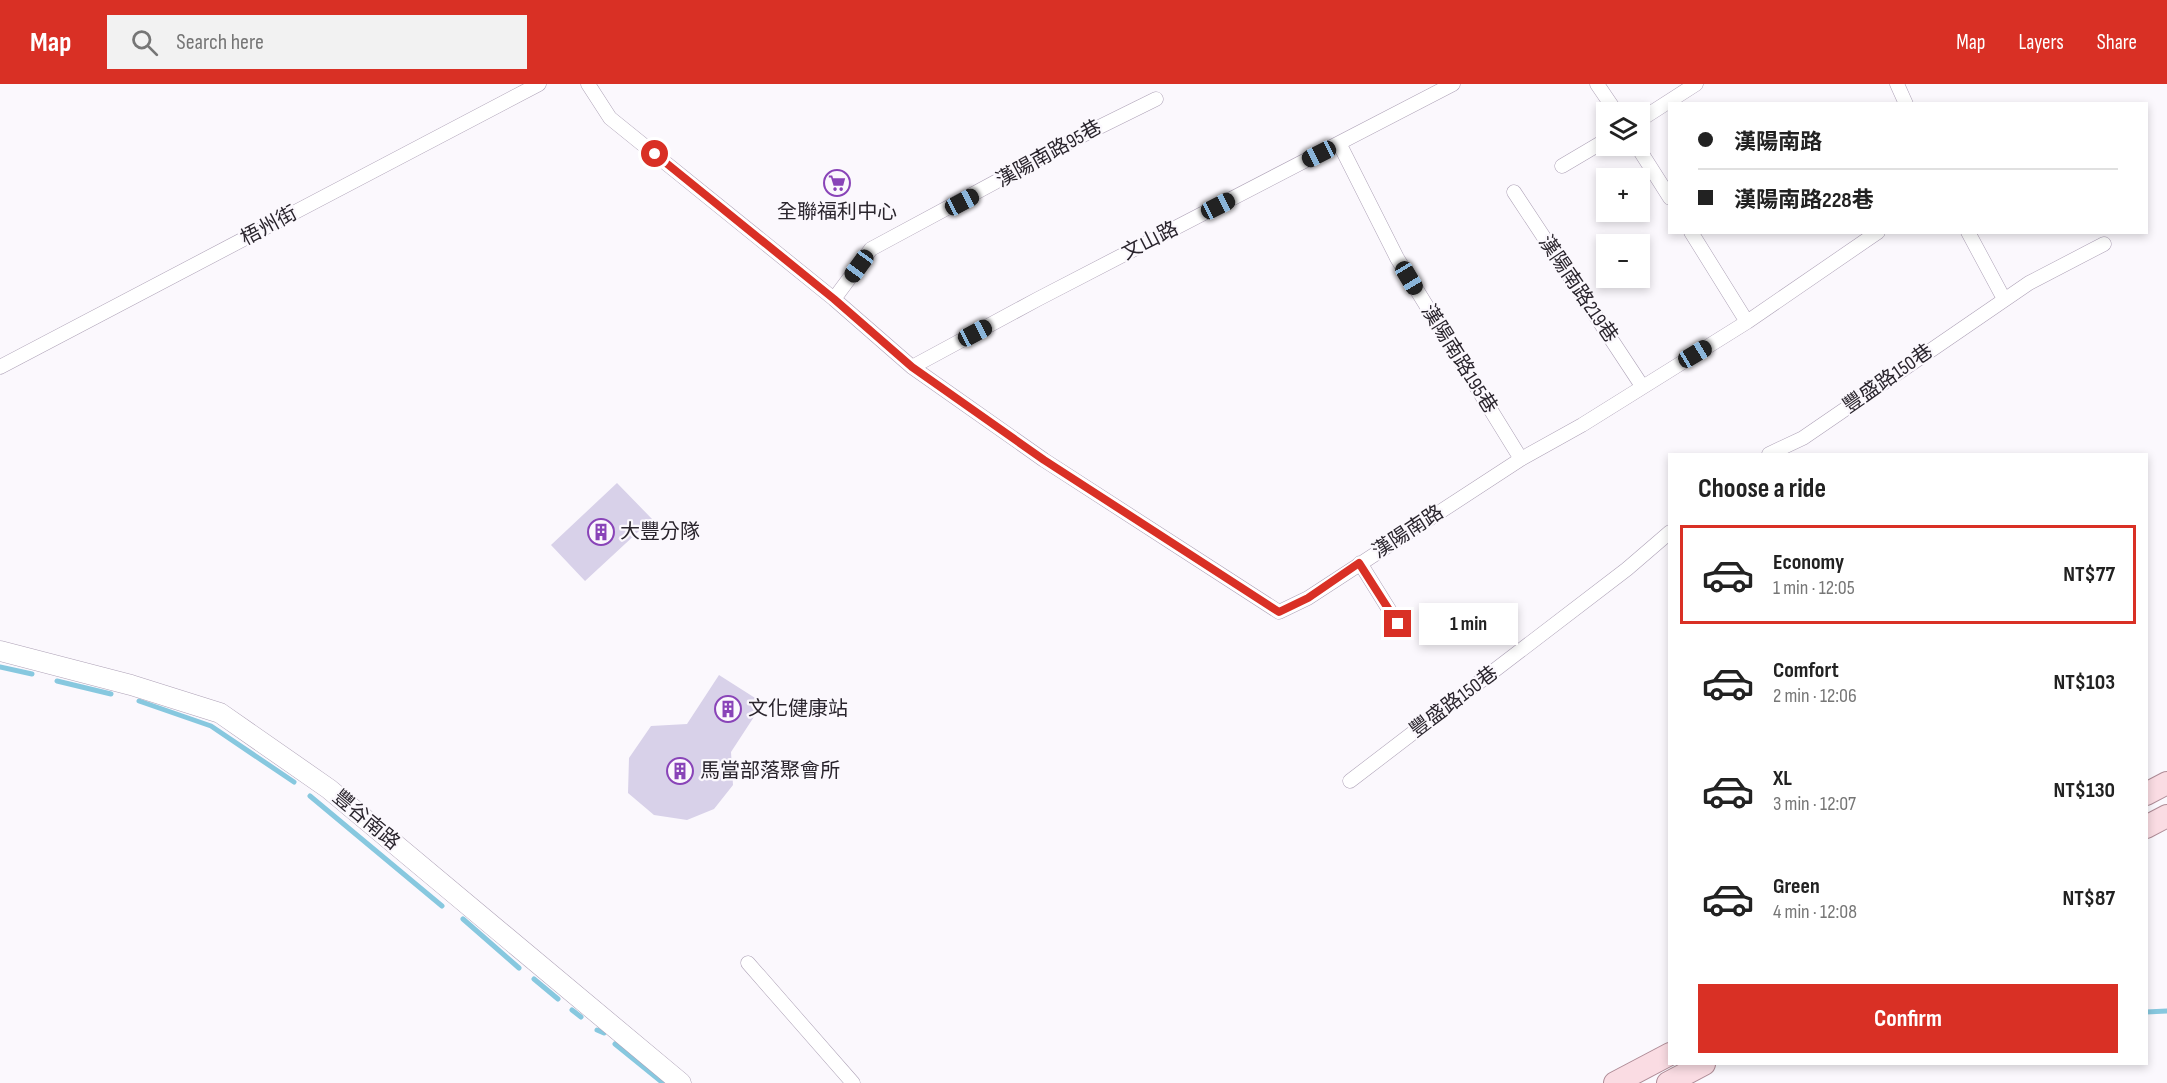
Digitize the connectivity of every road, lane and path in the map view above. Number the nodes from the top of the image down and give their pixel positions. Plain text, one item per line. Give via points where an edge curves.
1 (539, 84) edge
2 (588, 84) edge
3 (1453, 84) edge
4 (1597, 84) edge
5 (1696, 84) edge
6 (1897, 84) edge
7 (1156, 99) dead end
8 (1610, 102) edge
9 (1905, 102) edge
10 (1650, 114) edge
11 (1339, 143) junction
12 (1596, 146) edge
13 (1643, 156) edge
14 (1562, 166) dead end
15 (1514, 192) dead end
16 (1668, 195) edge
17 (1692, 234) edge
18 (1875, 234) edge
19 (1969, 234) edge
20 (2104, 244) dead end
21 (834, 299) junction
22 (2004, 299) junction
23 (1747, 322) junction
24 (912, 367) junction
25 (0, 368) edge
26 (1642, 386) junction
27 (1771, 453) edge
28 (1521, 459) junction
29 (1668, 534) edge
30 (1359, 563) junction
31 (1398, 624) dead end
32 (0, 651) edge
33 (1350, 781) dead end
34 (2167, 783) edge
35 (2148, 793) edge
36 (2167, 816) edge
37 (2148, 826) edge
38 (748, 963) dead end
39 (1668, 1054) edge
40 (1702, 1065) edge
41 (681, 1083) edge
42 (853, 1083) edge
43 (1615, 1083) edge
44 (1668, 1083) edge

1 - 25 street, 梧州街
2 - 21 street, 漢陽南路 via 610,118
3 - 11 street, 文山路
4 - 8 street
5 - 10 street
6 - 9 street
7 - 21 street, 漢陽南路95巷 via 871,249
11 - 24 street, 文山路
11 - 28 street, 漢陽南路195巷 via 1397,258
12 - 14 street
13 - 16 street
15 - 26 street, 漢陽南路219巷
17 - 23 street
18 - 23 street, 漢陽南路
19 - 22 street
20 - 22 street, 豐盛路150巷 via 2065,262
21 - 24 street, 漢陽南路
22 - 27 street, 豐盛路150巷 via 1803,438
23 - 26 street, 漢陽南路
24 - 30 street, 漢陽南路 via 1044,460 1279,612 1308,598
26 - 28 street, 漢陽南路
28 - 30 street, 漢陽南路
29 - 33 street, 豐盛路150巷
30 - 31 street
32 - 41 street, 豐谷南路 via 220,712 329,789
34 - 35 main road
36 - 37 main road
38 - 42 street
39 - 43 main road
40 - 44 main road

